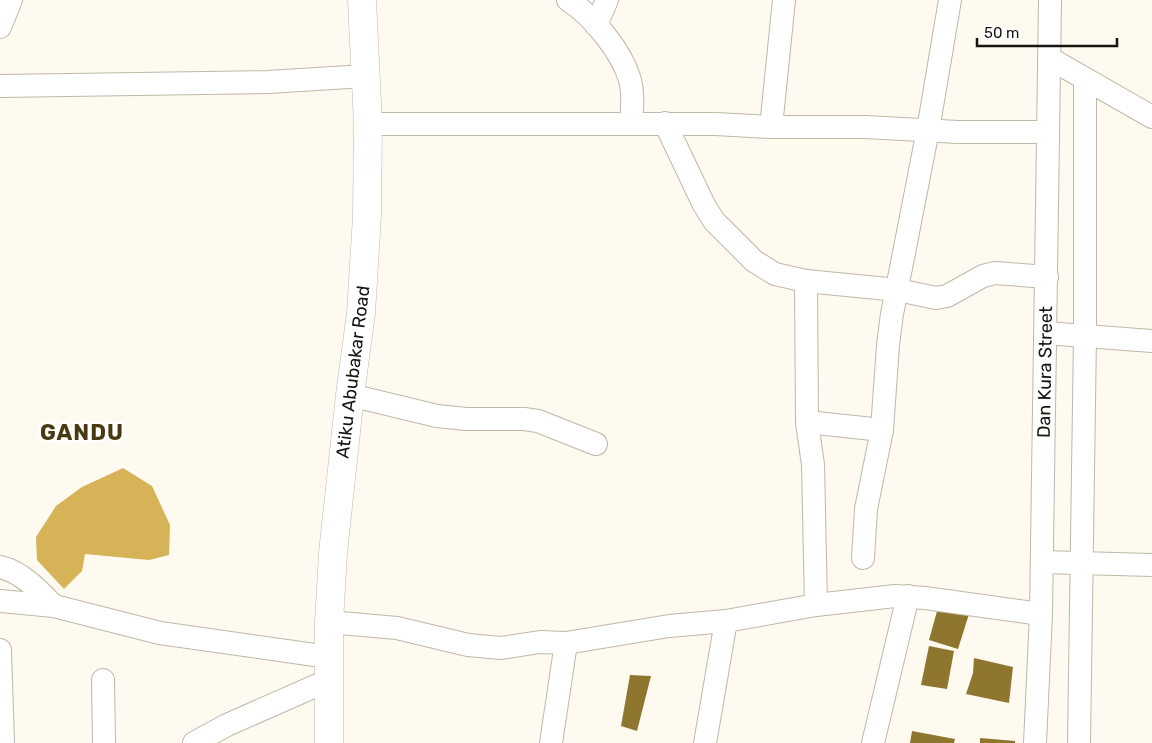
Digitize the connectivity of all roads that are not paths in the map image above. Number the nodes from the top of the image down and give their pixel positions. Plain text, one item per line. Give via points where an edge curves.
1 (11, 0) edge
2 (362, 0) edge
3 (568, 0) edge
4 (607, 0) edge
5 (784, 0) edge
6 (950, 0) edge
7 (1050, 0) edge
8 (596, 25) junction
9 (0, 27) edge
10 (1049, 58) junction
11 (365, 76) junction
12 (1085, 79) junction
13 (0, 86) edge
14 (1152, 117) edge
15 (631, 123) junction
16 (665, 123) junction
17 (368, 124) junction
18 (771, 127) junction
19 (928, 130) junction
20 (1048, 132) junction
21 (1047, 277) junction
22 (806, 281) junction
23 (898, 290) junction
24 (1046, 333) junction
25 (1085, 336) junction
26 (1152, 341) edge
27 (350, 395) junction
28 (807, 422) junction
29 (882, 430) junction
30 (596, 444) dead end
31 (863, 558) dead end
32 (1042, 562) junction
33 (1081, 563) junction
34 (1152, 565) edge
35 (0, 567) edge
36 (908, 596) junction
37 (0, 601) edge
38 (816, 605) junction
39 (54, 606) junction
40 (1041, 614) junction
41 (726, 621) junction
42 (329, 622) junction
43 (566, 643) junction
44 (0, 650) edge
45 (329, 668) junction
46 (102, 680) dead end
47 (3, 743) edge
48 (104, 743) edge
49 (194, 743) edge
50 (329, 743) edge
51 (551, 743) edge
52 (705, 743) edge
53 (873, 743) edge
54 (1036, 743) edge
55 (1079, 743) edge

1 - 9 street
2 - 11 street, Atiku Abubakar Road
3 - 8 street
4 - 8 street
5 - 18 street
6 - 19 street
7 - 10 street, Dan Kura Street
8 - 15 street via 625,67 633,102
10 - 12 street
10 - 20 street, Dan Kura Street
11 - 13 street via 268,82
11 - 17 street, Atiku Abubakar Road
12 - 14 street
12 - 25 street
15 - 16 street
15 - 17 street
16 - 18 street
16 - 22 street via 714,221 765,269
17 - 27 street, Atiku Abubakar Road via 365,266
18 - 19 street
19 - 20 street
19 - 23 street
20 - 21 street, Dan Kura Street
21 - 23 street via 996,273 983,276 941,298
21 - 24 street, Dan Kura Street
22 - 23 street
22 - 28 street
23 - 29 street via 888,344
24 - 25 street
24 - 32 street, Dan Kura Street
25 - 26 street
25 - 33 street
27 - 30 street via 437,416 538,421
27 - 42 street, Atiku Abubakar Road via 336,518
28 - 29 street
28 - 38 street via 813,465
29 - 31 street via 866,509
32 - 33 street
32 - 40 street, Dan Kura Street
33 - 34 street
33 - 55 street
35 - 39 street via 11,570 31,584
36 - 38 street
36 - 40 street
36 - 53 street
37 - 39 street
38 - 41 street
39 - 45 street via 160,633
40 - 54 street, Dan Kura Street
41 - 43 street via 669,626
41 - 52 street
42 - 43 street via 396,628 484,647
42 - 45 street, Atiku Abubakar Road
43 - 51 street
44 - 47 street
45 - 49 street
45 - 50 street, Atiku Abubakar Road
46 - 48 street

